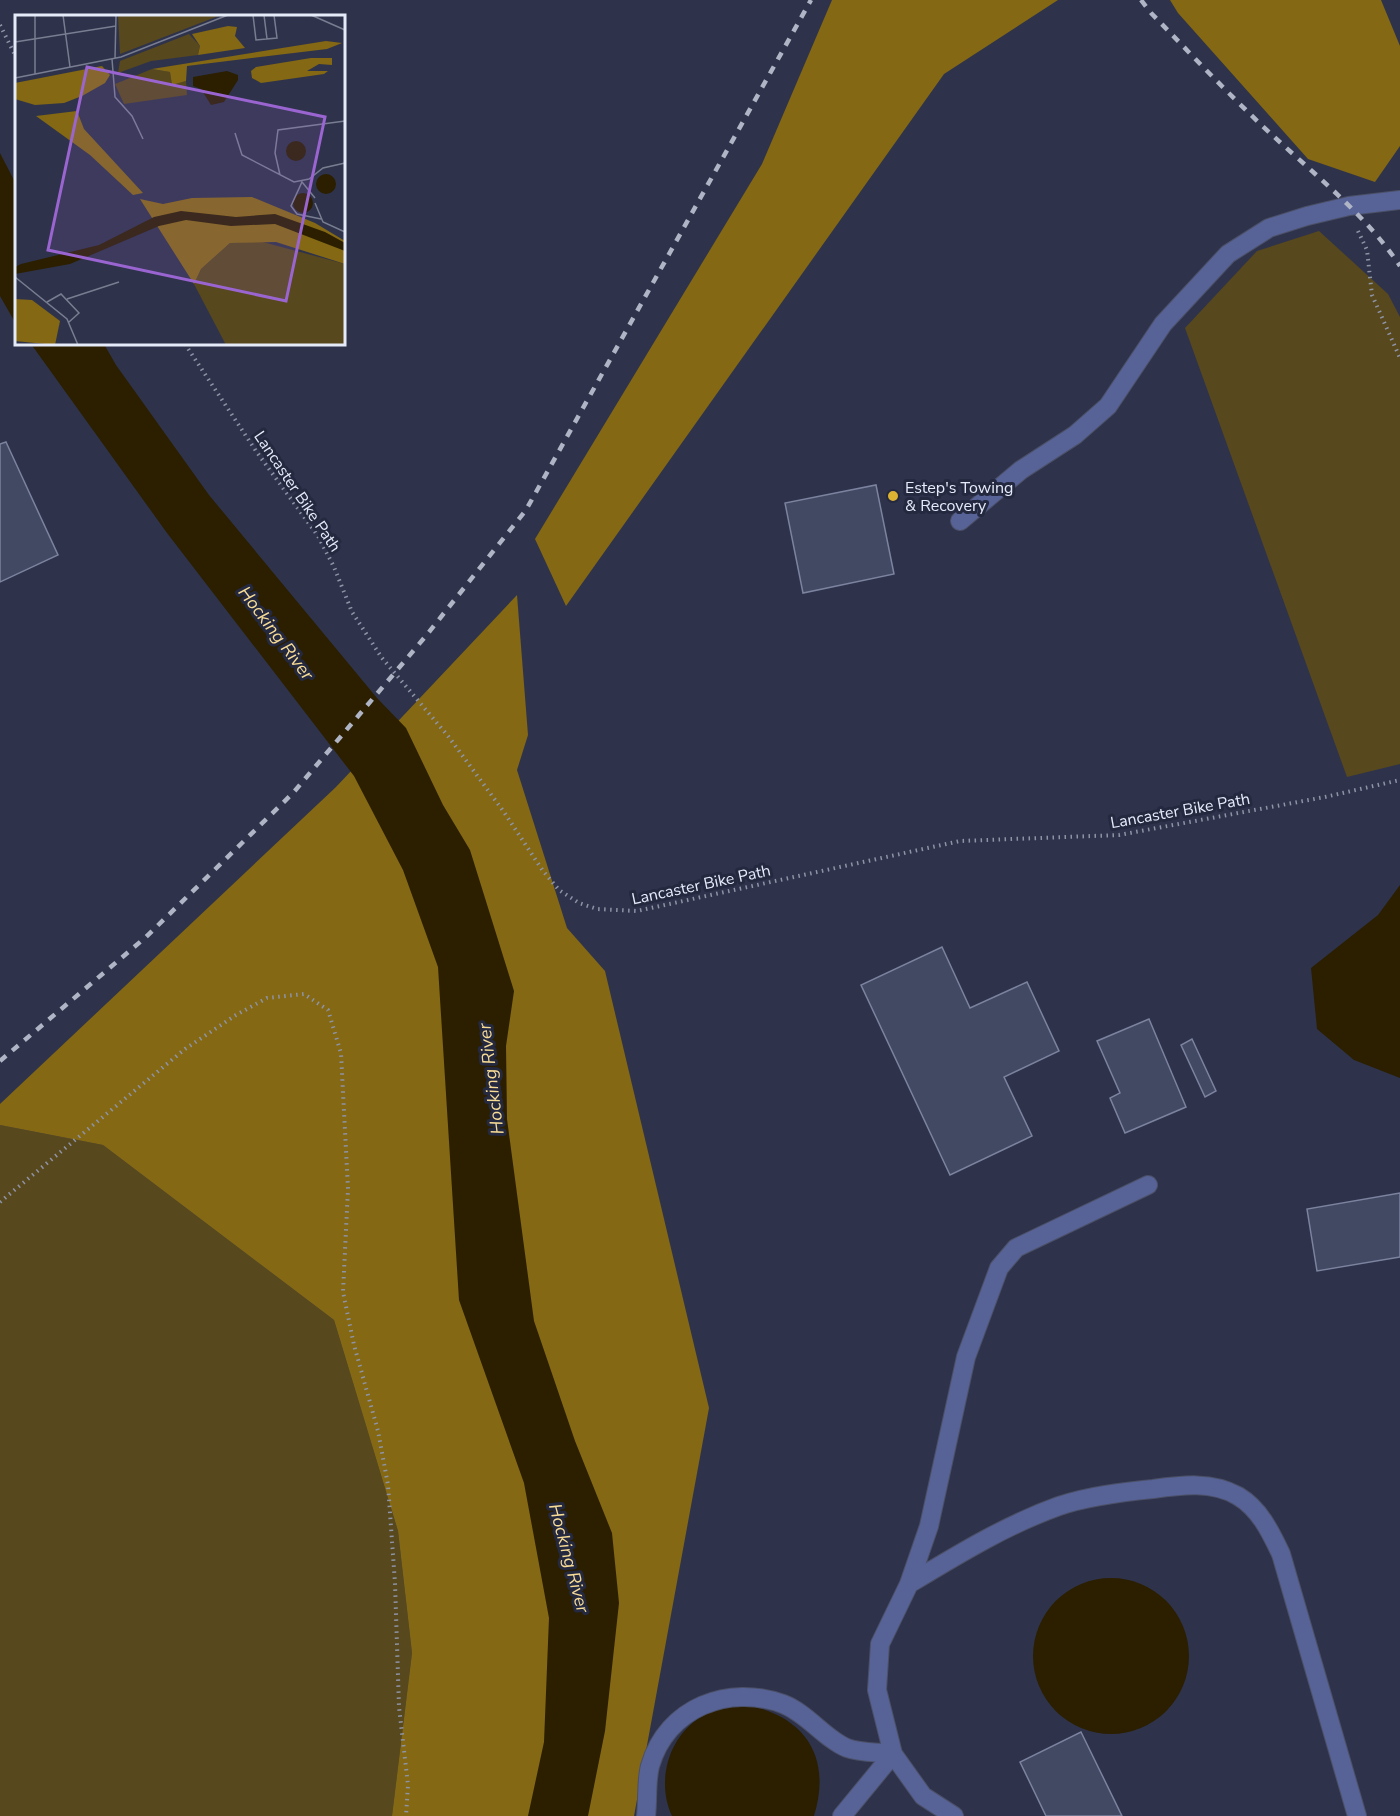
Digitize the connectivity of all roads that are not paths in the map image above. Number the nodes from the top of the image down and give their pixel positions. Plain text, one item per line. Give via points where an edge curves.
1 (1400, 200) edge
2 (960, 521) dead end
3 (1148, 1185) dead end
4 (909, 1584) junction
5 (893, 1754) junction
6 (646, 1816) edge
7 (842, 1816) edge
8 (954, 1816) edge
9 (1357, 1816) edge

1 - 2 lane via 1336,209 1269,228 1227,254 1162,324 1108,406
3 - 4 lane via 1016,1248 999,1268 966,1357 929,1526
4 - 5 lane via 880,1644 877,1689
4 - 9 lane via 1014,1524 1061,1505 1130,1491 1187,1485 1218,1488 1239,1497 1270,1530 1281,1554
5 - 6 lane via 848,1748 784,1705 749,1696 725,1698 702,1704 682,1716 661,1742 650,1766
5 - 7 lane
5 - 8 lane via 923,1796

